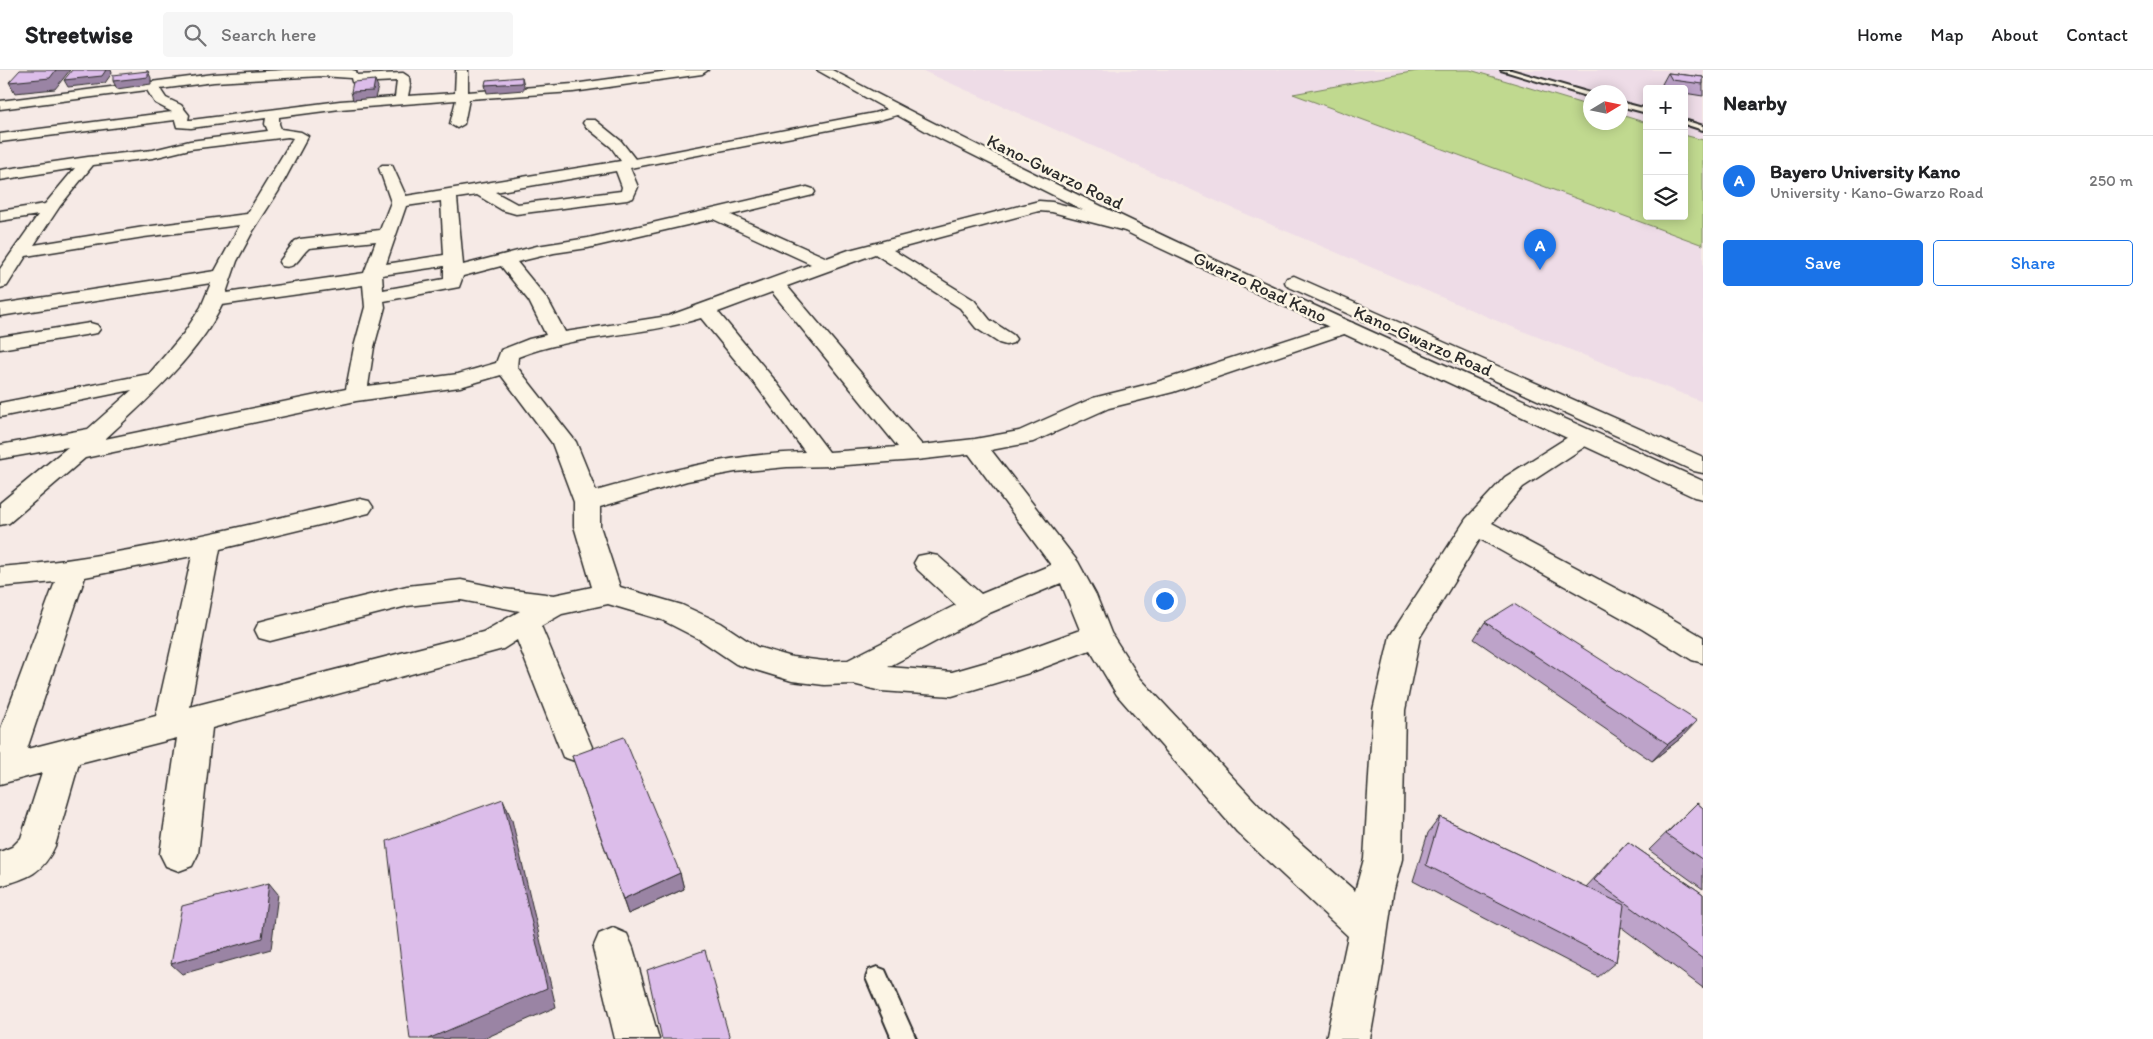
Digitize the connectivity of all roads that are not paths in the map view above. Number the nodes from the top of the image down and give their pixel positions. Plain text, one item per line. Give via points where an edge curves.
1 (367, 70) edge
2 (462, 70) edge
3 (702, 70) edge
4 (823, 70) edge
5 (848, 70) edge
6 (1504, 70) edge
7 (274, 72) edge
8 (354, 77) junction
9 (159, 84) junction
10 (1583, 93) edge
11 (464, 97) junction
12 (400, 101) junction
13 (96, 105) dead end
14 (340, 105) junction
15 (0, 106) edge
16 (1628, 106) edge
17 (899, 110) junction
18 (1643, 110) edge
19 (272, 114) junction
20 (182, 115) junction
21 (590, 123) dead end
22 (1688, 123) edge
23 (457, 124) dead end
24 (1703, 128) edge
25 (276, 134) junction
26 (0, 138) edge
27 (88, 161) junction
28 (626, 164) junction
29 (387, 168) dead end
30 (0, 175) edge
31 (480, 190) junction
32 (807, 192) dead end
33 (449, 195) junction
34 (399, 202) junction
35 (50, 208) junction
36 (714, 214) junction
37 (0, 216) edge
38 (253, 218) junction
39 (583, 222) junction
40 (1165, 224) dead end
41 (1129, 227) junction
42 (386, 235) junction
43 (878, 248) junction
44 (21, 252) junction
45 (506, 260) junction
46 (288, 262) dead end
47 (827, 265) junction
48 (454, 266) junction
49 (224, 274) junction
50 (1281, 276) dead end
51 (0, 282) edge
52 (374, 282) junction
53 (775, 284) junction
54 (214, 300) junction
55 (0, 310) edge
56 (705, 310) junction
57 (1346, 327) junction
58 (90, 329) dead end
59 (1006, 339) dead end
60 (559, 340) junction
61 (0, 343) edge
62 (506, 367) junction
63 (156, 379) junction
64 (356, 394) junction
65 (0, 410) edge
66 (96, 435) junction
67 (1584, 437) junction
68 (975, 446) junction
69 (0, 452) edge
70 (77, 452) junction
71 (916, 453) junction
72 (822, 459) junction
73 (1703, 466) edge
74 (1703, 491) edge
75 (587, 502) junction
76 (360, 507) dead end
77 (0, 517) edge
78 (1475, 524) junction
79 (208, 542) junction
80 (928, 562) dead end
81 (1068, 569) junction
82 (73, 570) junction
83 (0, 577) edge
84 (608, 594) junction
85 (554, 604) junction
86 (977, 607) junction
87 (525, 622) junction
88 (270, 630) dead end
89 (1097, 635) junction
90 (1703, 652) edge
91 (853, 672) junction
92 (183, 724) junction
93 (575, 747) dead end
94 (65, 754) junction
95 (1, 770) edge
96 (179, 854) dead end
97 (0, 869) edge
98 (1369, 929) junction
99 (613, 948) dead end
100 (877, 978) dead end
101 (637, 1039) edge
102 (904, 1039) edge
103 (1348, 1039) edge

1 - 8 street
2 - 11 street via 460,91
3 - 11 street via 573,88
4 - 17 street, Gwarzo Road Kano
5 - 40 street, Kano-Gwarzo Road
6 - 10 lane
7 - 8 street via 326,71
7 - 9 street
8 - 12 street via 403,78
8 - 14 street
9 - 13 street
9 - 15 street
9 - 20 street via 160,100
11 - 12 street
11 - 23 street
12 - 14 street
14 - 19 street
16 - 18 lane
17 - 28 street via 868,119
17 - 41 street, Gwarzo Road Kano
19 - 20 street via 182,124
19 - 25 street
20 - 26 street
21 - 28 street via 616,144
22 - 24 lane
25 - 27 street
25 - 38 street via 300,136
27 - 30 street
27 - 35 street
28 - 31 street
28 - 39 street via 630,187 627,195
29 - 34 street
31 - 33 street
31 - 39 street via 510,208
32 - 36 street
33 - 34 street
33 - 48 street
34 - 42 street
35 - 37 street
35 - 44 street
36 - 39 street
36 - 47 street
38 - 44 street
38 - 49 street
39 - 45 street via 571,244
41 - 43 street via 1052,206 1039,206
41 - 57 street, Gwarzo Road Kano
42 - 46 street via 306,243
42 - 52 street
43 - 47 street
43 - 59 street via 967,304 984,324
44 - 51 street
45 - 48 street
45 - 60 street via 538,300
47 - 53 street
48 - 52 street
48 - 52 street via 450,284
49 - 54 street
49 - 55 street
50 - 73 street, Kano-Gwarzo Road
52 - 54 street
52 - 64 street via 375,307
53 - 56 street
53 - 71 street
54 - 63 street via 191,337
56 - 60 street via 671,321
56 - 72 street
57 - 67 street, Gwarzo Road Kano
57 - 68 street via 1165,387 1101,403 1025,437
58 - 61 street
60 - 62 street via 536,343 508,354
62 - 64 street via 460,380
62 - 75 street via 564,442
63 - 65 street
63 - 66 street
64 - 70 street
66 - 69 street
66 - 70 street
67 - 74 street, Gwarzo Road Kano
67 - 78 street via 1514,482
68 - 71 street
68 - 81 street
70 - 77 street
71 - 72 street
72 - 75 street via 735,464 684,474
75 - 84 street via 587,526
76 - 79 street
78 - 90 street
78 - 98 street via 1405,636 1389,710 1383,859
79 - 82 street
79 - 92 street
80 - 86 street
81 - 86 street
81 - 89 street
82 - 83 street
82 - 95 street
84 - 85 street
84 - 91 street via 672,612 710,631 748,656 792,669
85 - 87 street
85 - 88 street via 461,590 408,596
86 - 91 street
87 - 92 street via 492,641
87 - 93 street
89 - 91 street via 1018,665 952,684 881,679
89 - 98 street via 1128,686 1250,821
92 - 94 street
92 - 96 street
94 - 95 street
94 - 97 street via 37,846 30,857
98 - 103 street
99 - 101 street
100 - 102 lane

